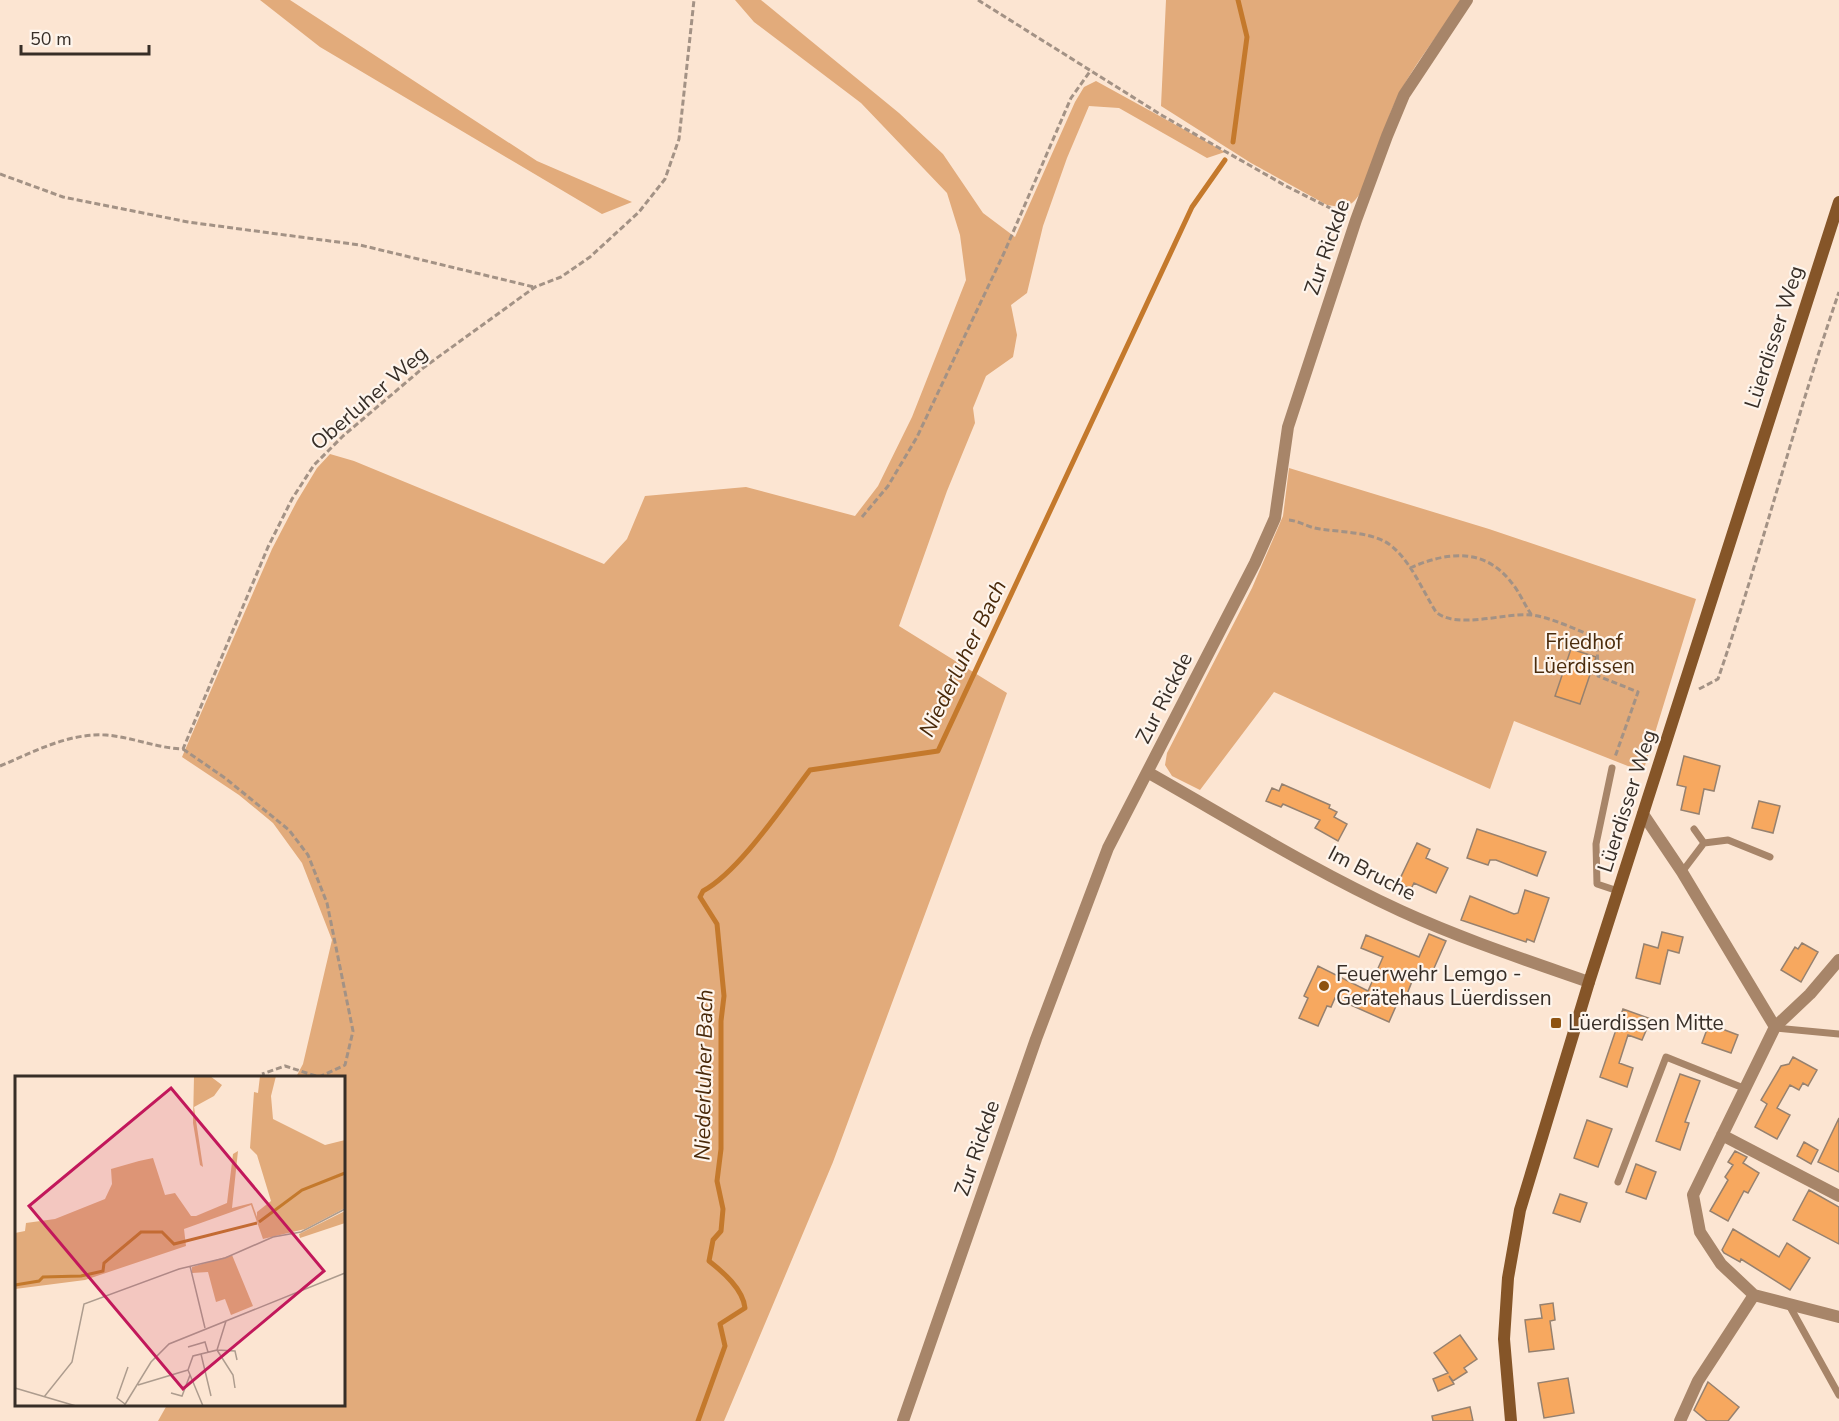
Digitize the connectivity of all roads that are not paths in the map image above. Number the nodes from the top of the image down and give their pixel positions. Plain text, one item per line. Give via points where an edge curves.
1 (1467, 0) edge
2 (1839, 202) edge
3 (1611, 768) road end
4 (1149, 773) junction
5 (1643, 814) junction
6 (1694, 830) dead end
7 (1704, 843) junction
8 (1770, 857) dead end
9 (1682, 872) junction
10 (1618, 891) junction
11 (1839, 960) edge
12 (1589, 982) junction
13 (1775, 1027) junction
14 (1839, 1034) edge
15 (1746, 1089) junction
16 (1722, 1135) junction
17 (1618, 1182) dead end
18 (1839, 1196) edge
19 (1754, 1295) junction
20 (1788, 1302) junction
21 (1839, 1317) edge
22 (1839, 1395) edge
23 (903, 1421) edge
24 (1511, 1421) edge
25 (1680, 1421) edge

1 - 4 street, Zur Rickde via 1404,95 1356,220 1288,427 1275,518
2 - 5 main road, Lüerdisser Weg
3 - 10 lane via 1596,844 1597,884
4 - 12 street, Im Bruche via 1402,911
4 - 23 street, Zur Rickde via 1108,848 1082,915
5 - 9 street
5 - 10 main road, Lüerdisser Weg
6 - 7 lane
7 - 8 lane via 1728,840
7 - 9 lane
9 - 13 street
10 - 12 main road, Lüerdisser Weg
11 - 13 street
12 - 24 main road, Lüerdisser Weg via 1520,1210 1508,1278 1504,1340
13 - 14 lane
13 - 15 street
15 - 16 street
15 - 17 lane via 1666,1057
16 - 18 street
16 - 19 street via 1693,1195 1700,1233 1721,1264
19 - 20 street
19 - 25 street via 1698,1381
20 - 21 street
20 - 22 lane

